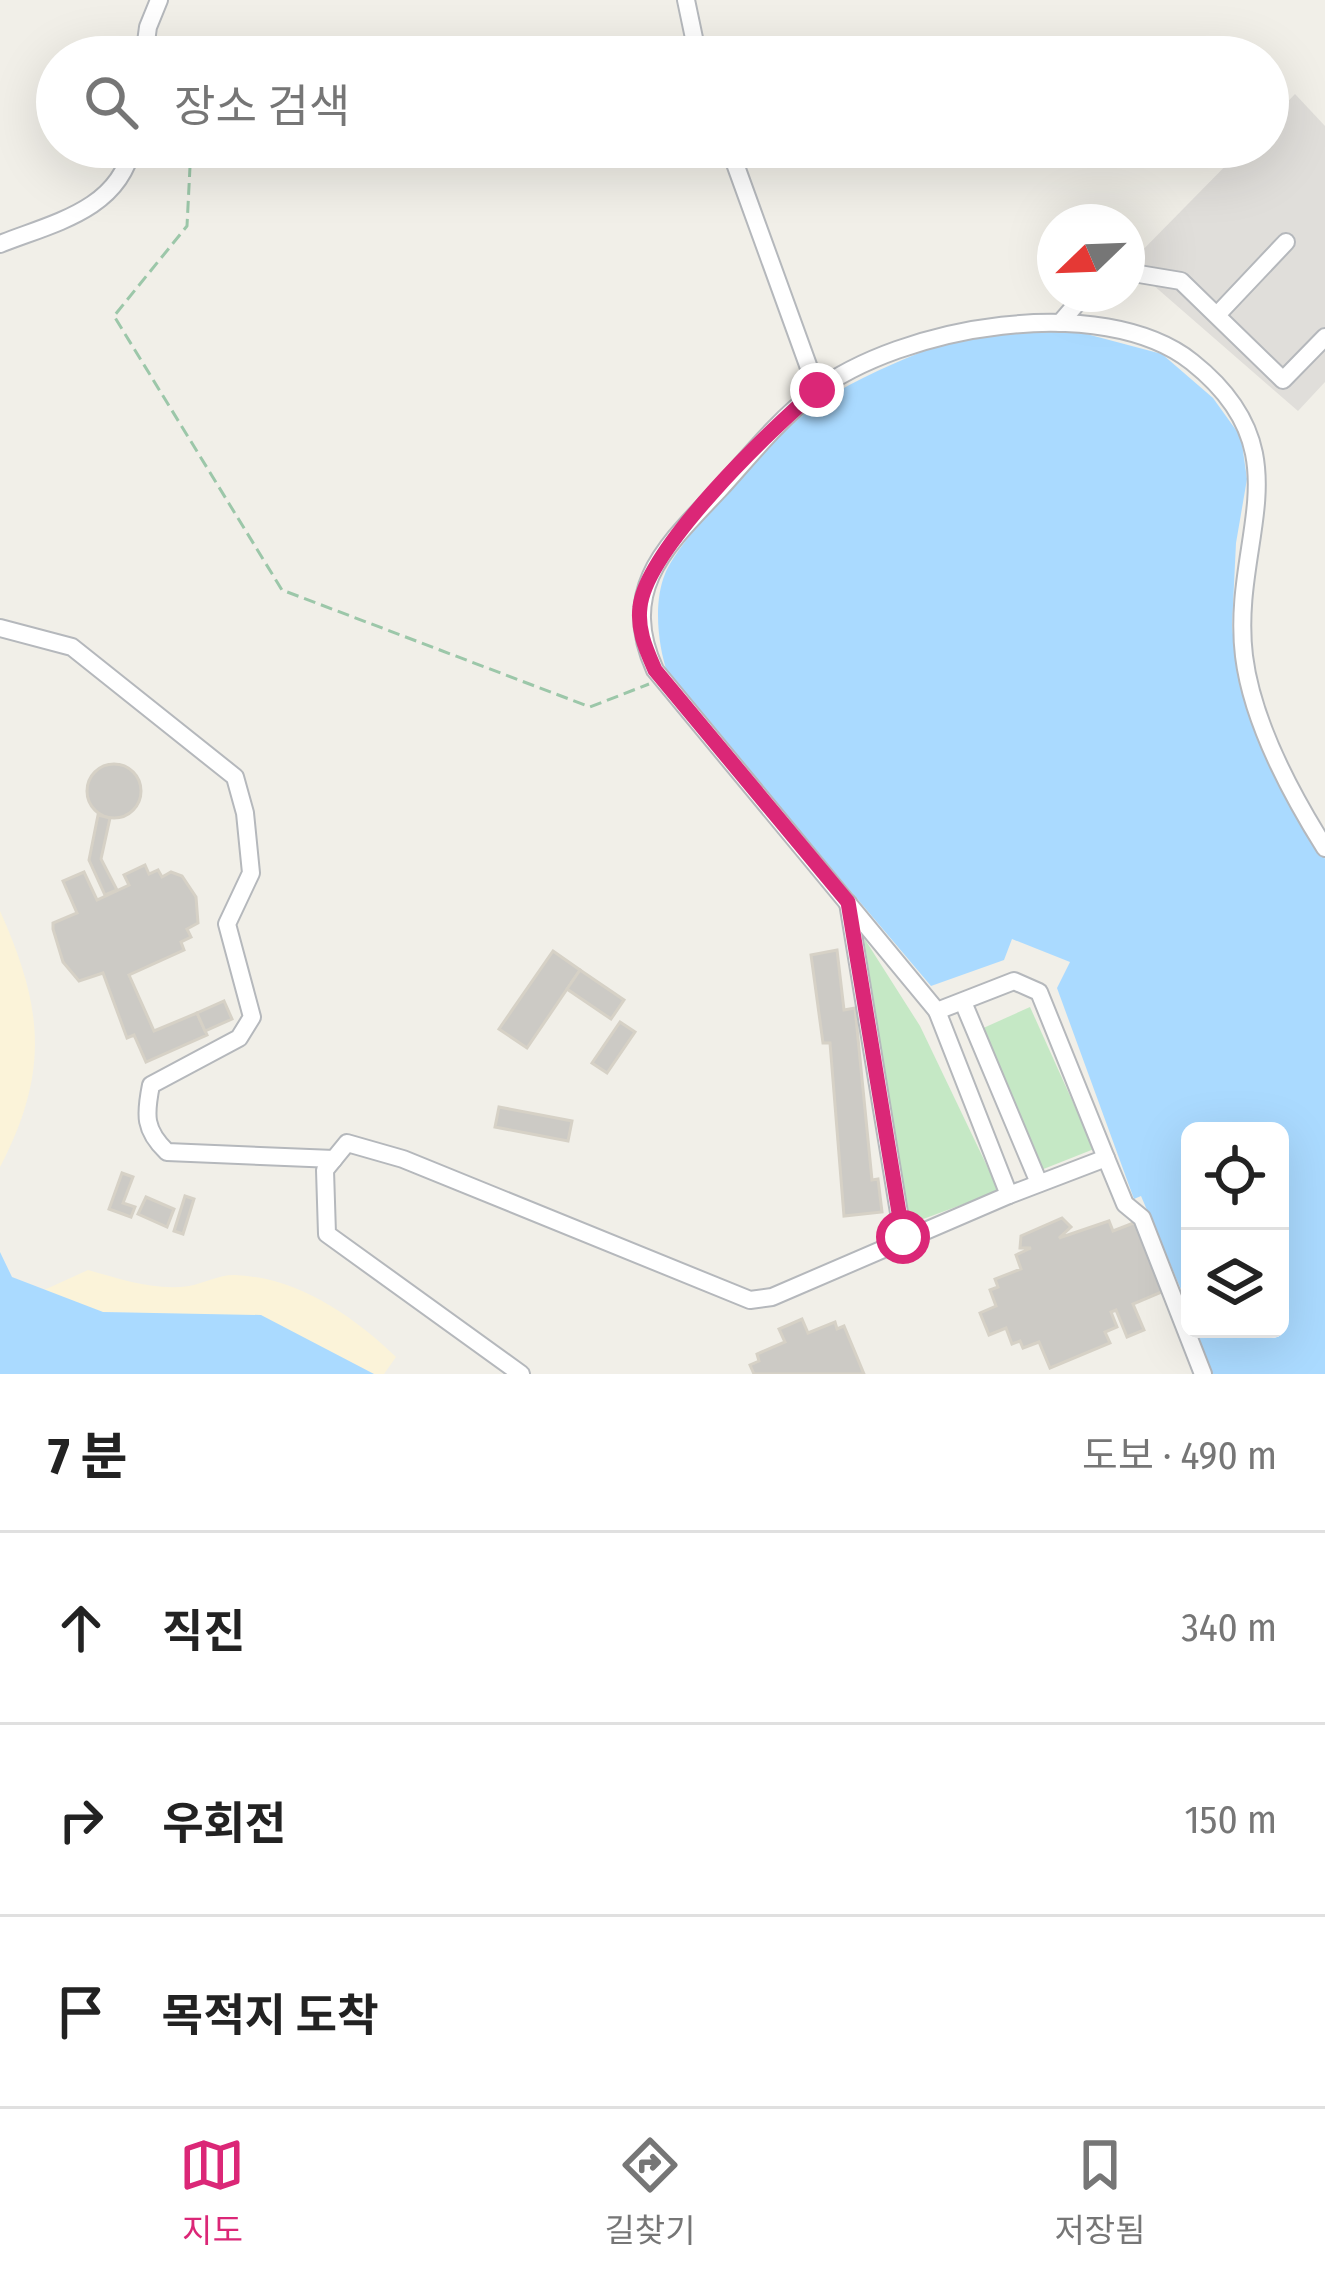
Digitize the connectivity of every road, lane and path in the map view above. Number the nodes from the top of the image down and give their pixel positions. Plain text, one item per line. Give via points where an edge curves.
1 (159, 0) edge
2 (686, 0) edge
3 (147, 36) edge
4 (694, 36) edge
5 (122, 168) edge
6 (190, 168) edge
7 (737, 168) edge
8 (1286, 242) dead end
9 (0, 244) edge
10 (1145, 275) edge
11 (1069, 312) edge
12 (1217, 315) junction
13 (1060, 323) junction
14 (1325, 337) edge
15 (817, 390) junction
16 (0, 628) edge
17 (661, 677) junction
18 (1325, 848) edge
19 (848, 902) junction
20 (963, 1002) junction
21 (937, 1011) junction
22 (1106, 1158) junction
23 (334, 1159) junction
24 (1039, 1184) junction
25 (1009, 1195) junction
26 (903, 1237) junction
27 (521, 1374) edge
28 (1203, 1374) edge

1 - 3 street
2 - 4 street
5 - 9 street via 111,193 79,213
6 - 17 path via 187,226 114,316 282,590 590,707
7 - 15 street
8 - 12 street
10 - 12 street via 1181,280
11 - 13 street
12 - 14 street via 1283,380
13 - 15 street via 934,339
13 - 18 street via 1098,324 1166,345 1215,384 1251,432 1261,492 1245,576 1244,657 1255,700
15 - 17 street via 673,539 652,574 640,627
16 - 23 street via 72,647 235,778 251,873 227,924 252,1017 239,1038 151,1085 145,1117 153,1138 167,1152
17 - 19 street
19 - 21 street
19 - 26 street
20 - 21 street
20 - 22 street via 1014,980 1040,992
20 - 24 street
21 - 25 street
22 - 24 street
22 - 28 street via 1125,1204 1142,1218
23 - 26 street via 347,1143 403,1159 750,1300
23 - 27 street via 325,1170 327,1234
24 - 25 street
25 - 26 street

